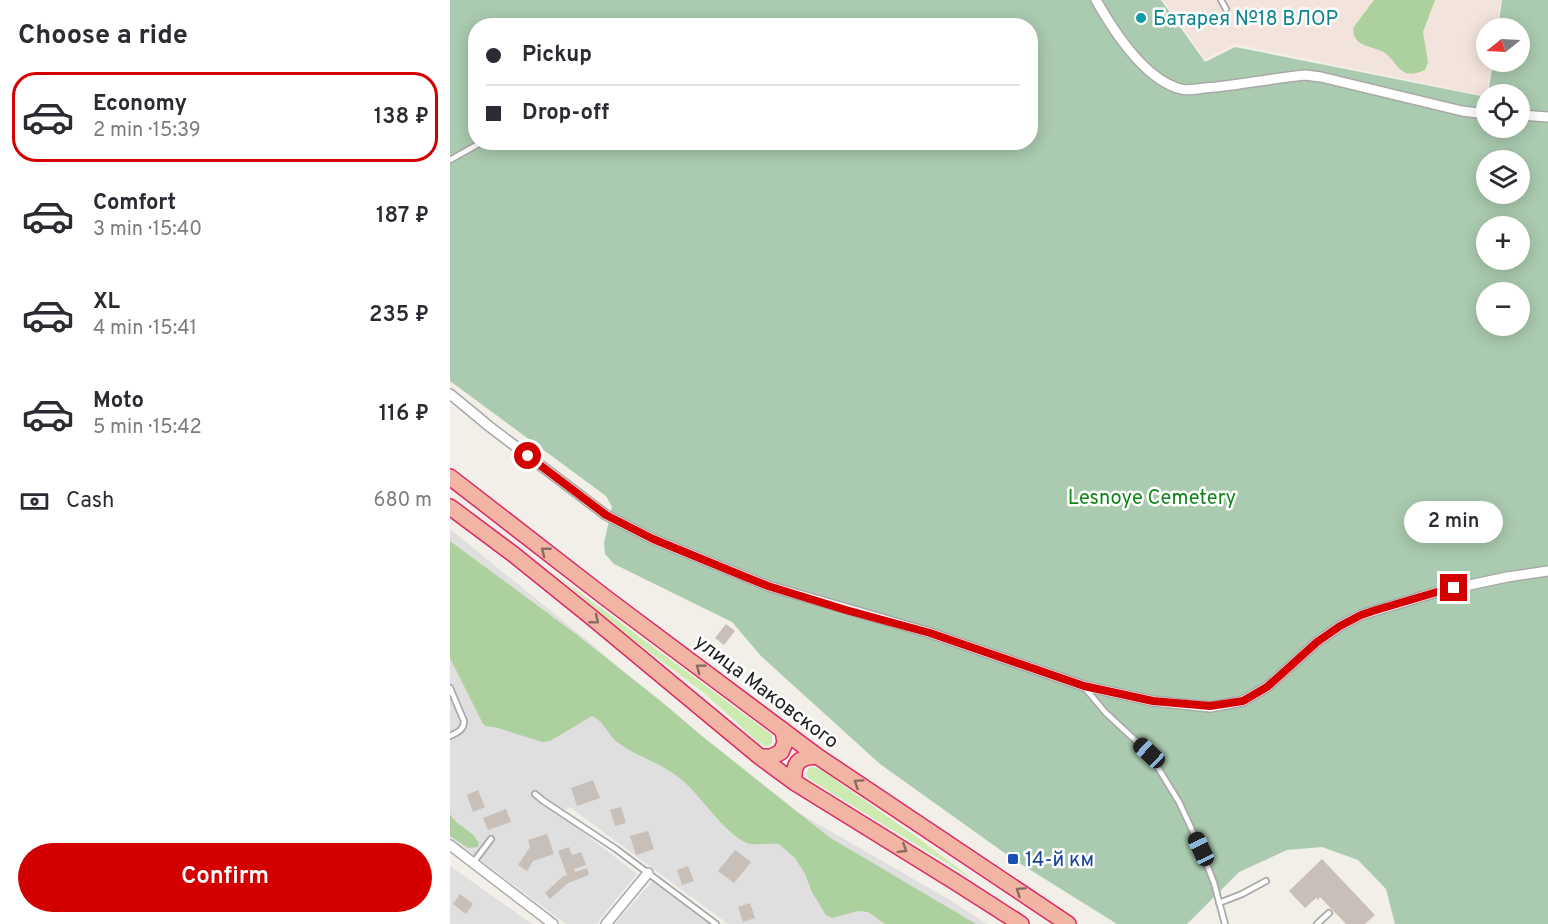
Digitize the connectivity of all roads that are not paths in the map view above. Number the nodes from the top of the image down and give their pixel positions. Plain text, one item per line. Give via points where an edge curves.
1 (1096, 0) edge
2 (1221, 0) edge
3 (1226, 9) dead end
4 (1476, 113) edge
5 (1530, 116) edge
6 (1548, 117) edge
7 (468, 150) edge
8 (450, 160) edge
9 (450, 394) edge
10 (450, 477) edge
11 (450, 507) edge
12 (1548, 571) edge
13 (1084, 686) junction
14 (450, 688) edge
15 (783, 730) junction
16 (450, 736) edge
17 (817, 756) junction
18 (760, 758) junction
19 (794, 782) junction
20 (535, 794) dead end
21 (491, 839) dead end
22 (450, 845) edge
23 (472, 862) junction
24 (648, 873) junction
25 (1266, 881) dead end
26 (1219, 903) junction
27 (1329, 913) dead end
28 (553, 924) edge
29 (606, 924) edge
30 (716, 924) edge
31 (1021, 924) edge
32 (1068, 924) edge
33 (1226, 924) edge
34 (1317, 924) edge

1 - 4 street via 1117,36 1134,55 1164,83 1183,90 1305,75
2 - 3 lane
5 - 6 street
7 - 8 lane
9 - 13 street via 606,515 653,539 768,586 930,633
15 -> 10 highway, улица Маковского
11 -> 18 highway via 591,616
12 - 13 street via 1437,592 1361,615 1317,642 1267,687 1243,701 1210,706 1153,701
13 - 26 lane via 1105,712 1149,753 1179,802 1201,849
14 - 16 lane via 465,721 461,730
15 - 17 highway, улица Маковского
15 - 18 highway via 782,752
17 - 19 highway via 804,757 797,763
32 -> 17 highway, улица Маковского
18 - 19 highway
19 -> 31 highway
20 - 24 lane
21 - 23 lane
22 - 23 street
23 - 28 street
24 - 29 street
24 - 30 lane
25 - 26 lane
26 - 33 lane
27 - 34 lane

